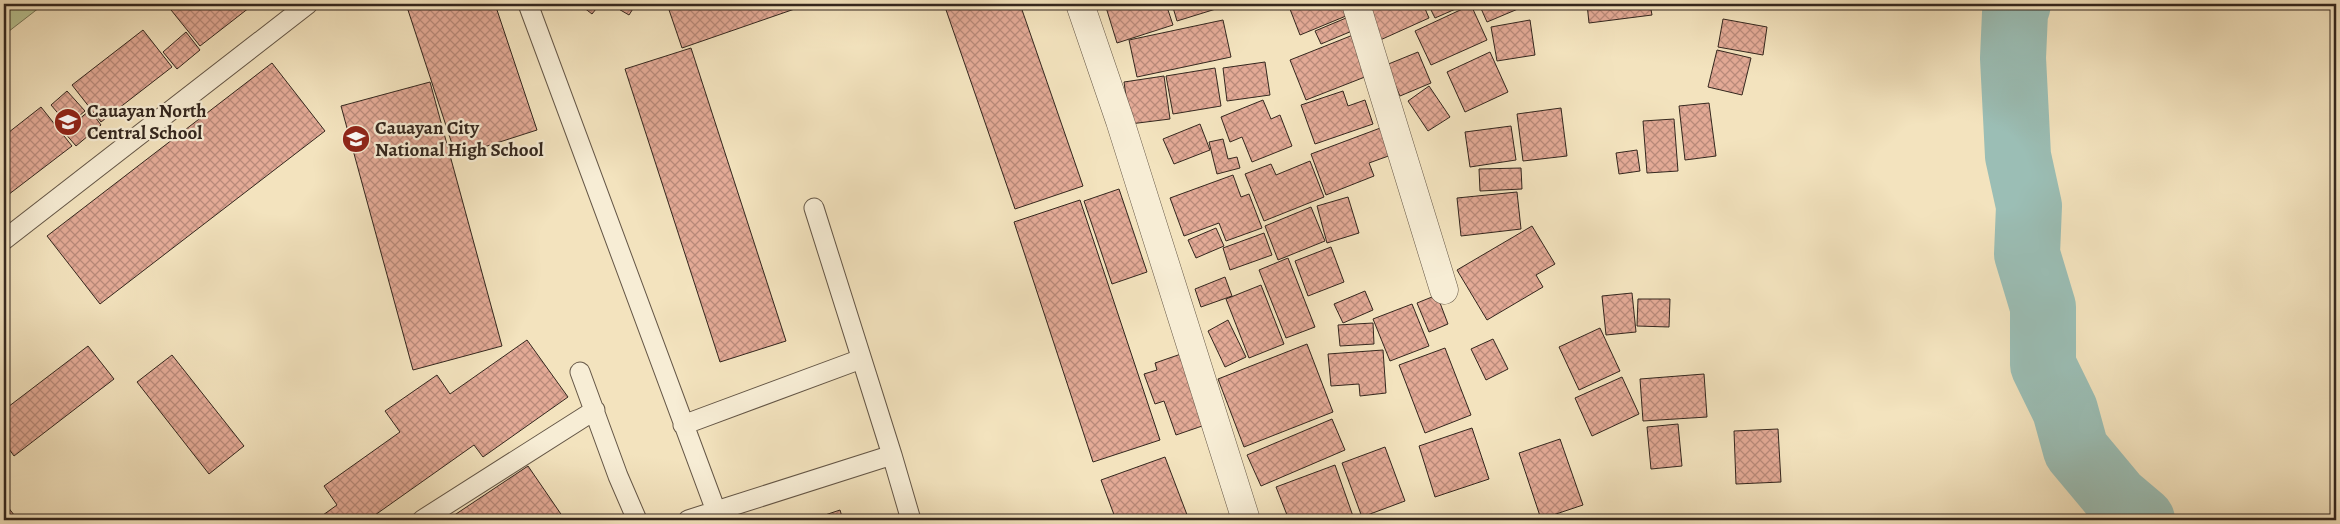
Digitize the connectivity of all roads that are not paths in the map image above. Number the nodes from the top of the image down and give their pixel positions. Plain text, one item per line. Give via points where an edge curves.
1 (308, 4) edge
2 (528, 4) edge
3 (1080, 4) edge
4 (1356, 4) edge
5 (814, 208) dead end
6 (4, 240) edge
7 (1444, 290) dead end
8 (861, 359) junction
9 (580, 372) dead end
10 (595, 410) junction
11 (684, 425) junction
12 (892, 455) junction
13 (718, 516) edge
14 (422, 520) edge
15 (637, 520) edge
16 (688, 520) edge
17 (911, 520) edge
18 (1246, 520) edge

1 - 6 lane
2 - 11 lane
3 - 18 street
4 - 7 street
5 - 8 lane
8 - 11 lane
8 - 12 lane
9 - 10 lane
10 - 14 lane
10 - 15 lane
11 - 13 lane
12 - 13 lane
12 - 17 lane
13 - 16 lane

